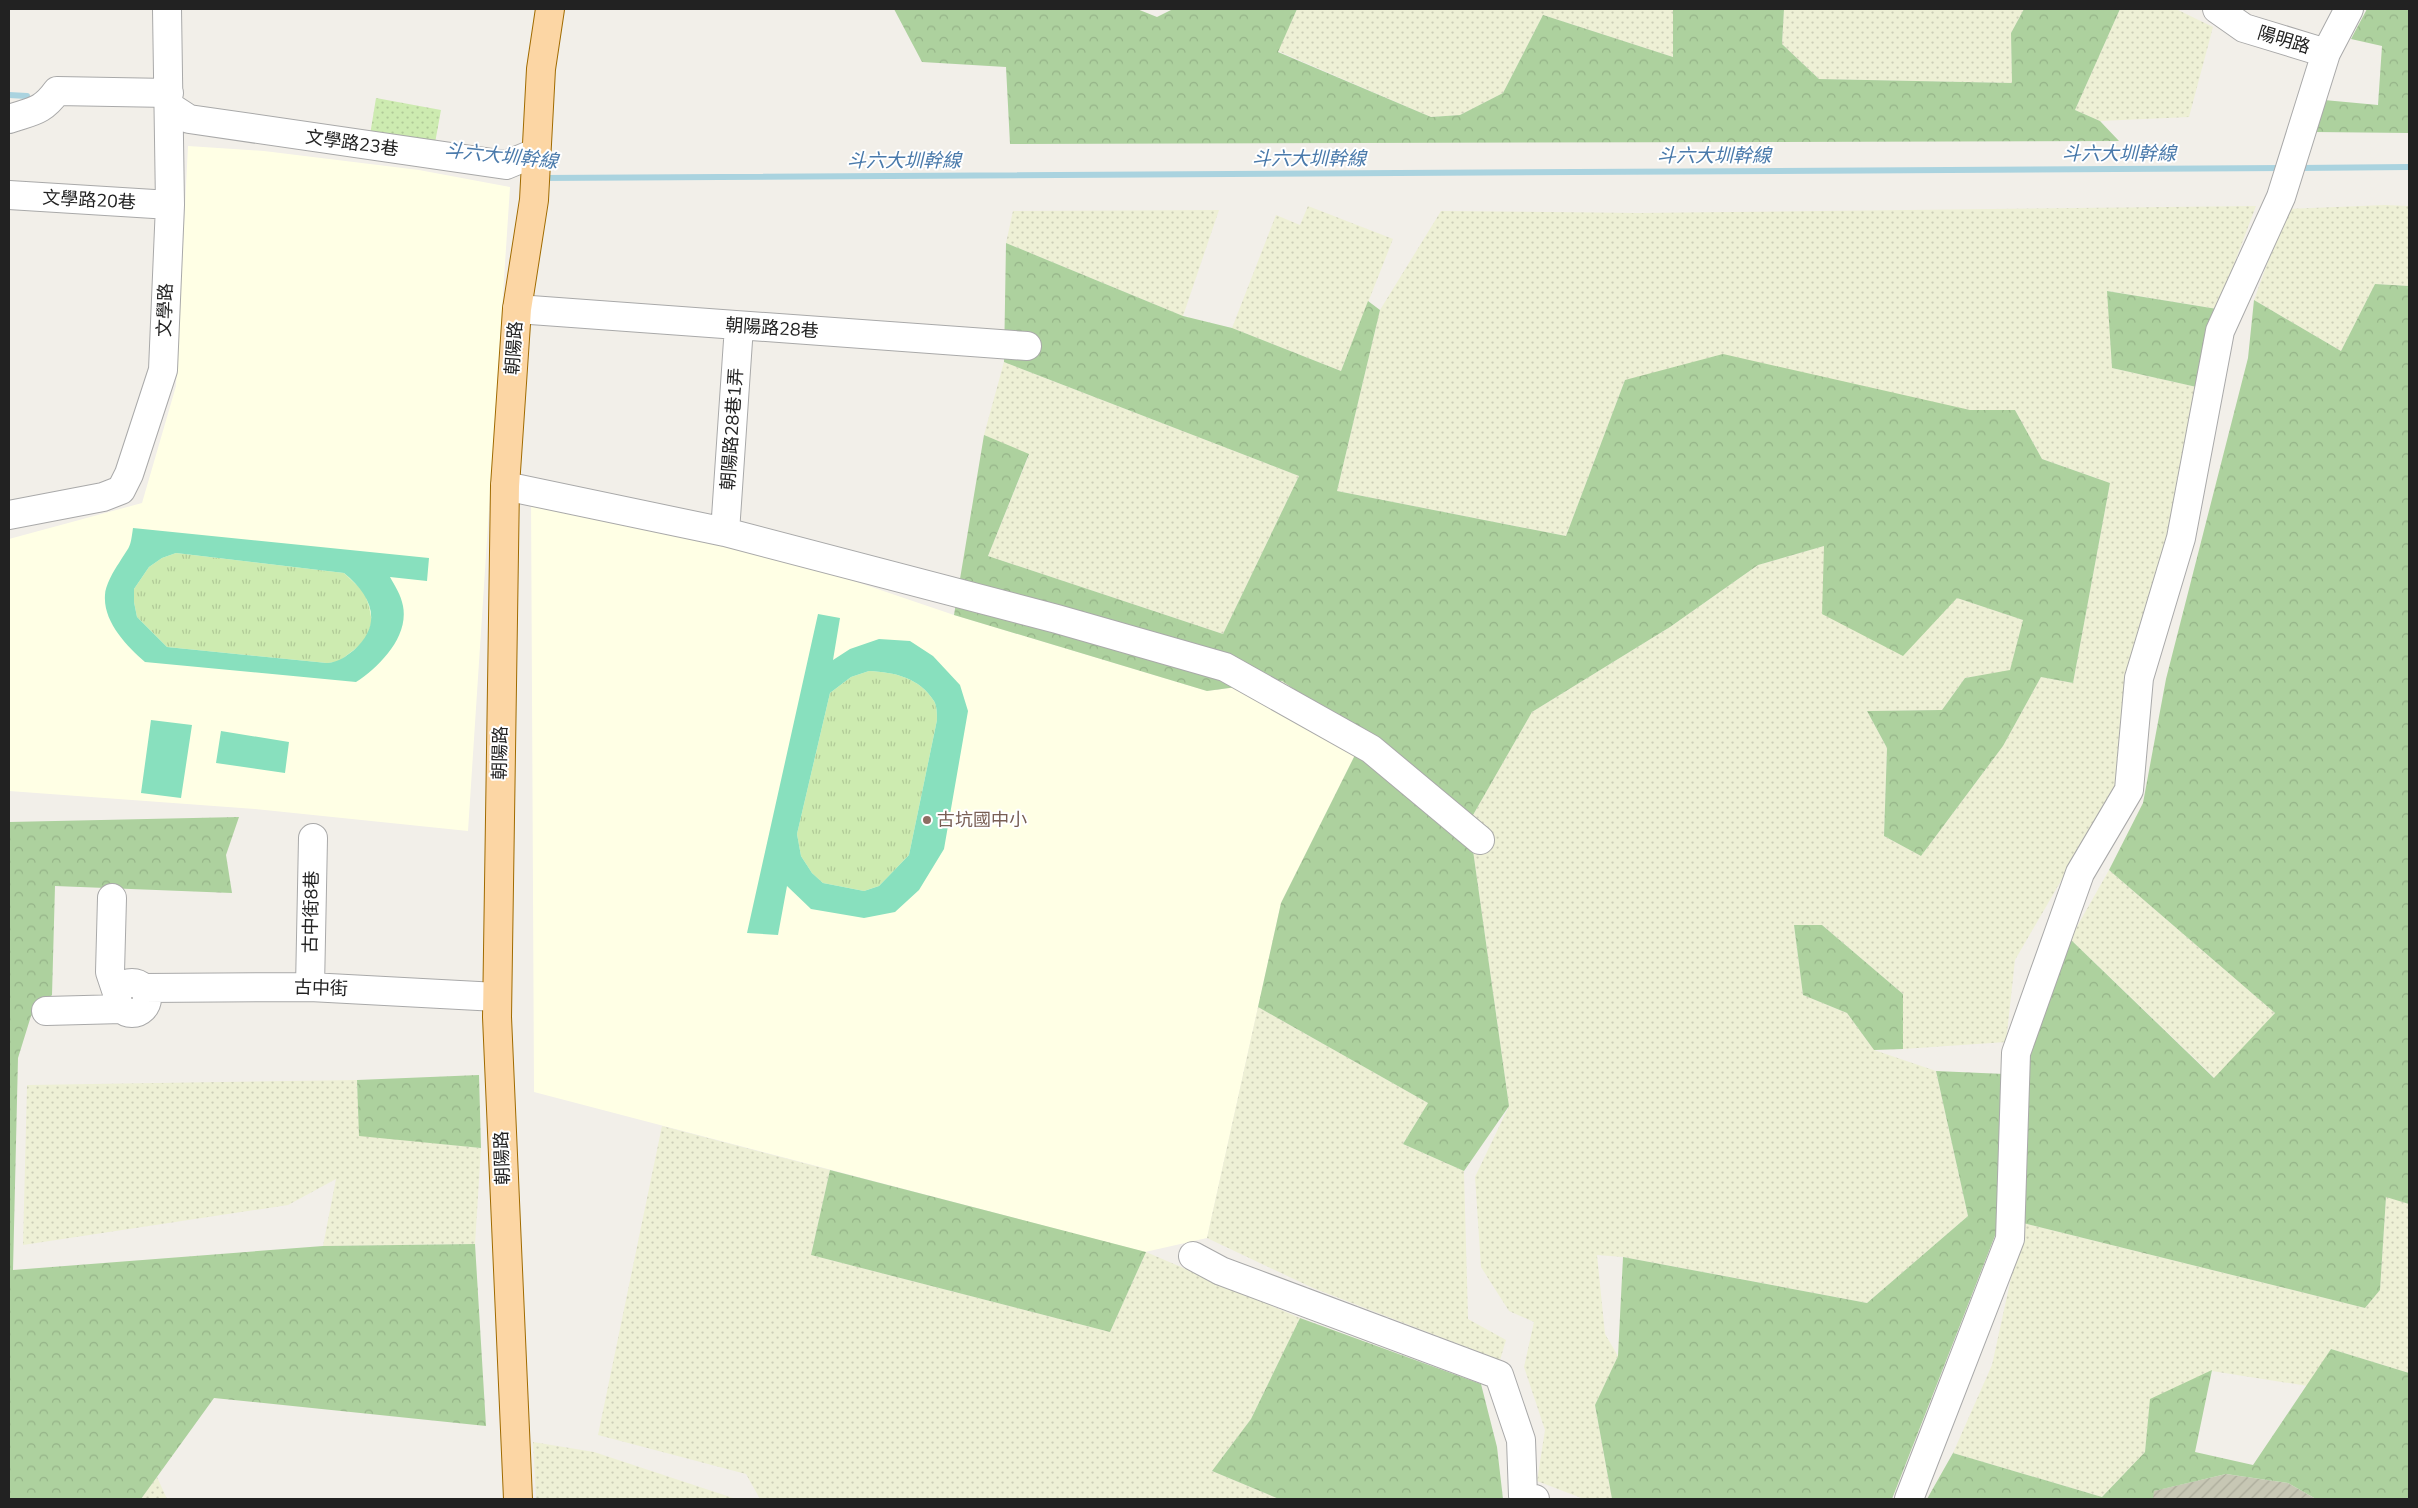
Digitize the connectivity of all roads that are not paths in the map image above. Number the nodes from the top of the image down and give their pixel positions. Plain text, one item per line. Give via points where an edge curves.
1 (166, 9) edge
2 (550, 9) edge
3 (2217, 9) edge
4 (2348, 9) edge
5 (2326, 53) junction
6 (169, 100) junction
7 (9, 119) edge
8 (535, 153) junction
9 (9, 195) edge
10 (170, 205) junction
11 (517, 309) junction
12 (739, 326) junction
13 (1026, 346) dead end
14 (505, 486) junction
15 (9, 515) edge
16 (725, 532) junction
17 (312, 838) dead end
18 (1480, 840) dead end
19 (112, 898) dead end
20 (310, 986) junction
21 (497, 997) junction
22 (119, 1001) junction
23 (46, 1011) dead end
24 (1192, 1256) dead end
25 (518, 1499) edge
26 (1535, 1499) edge
27 (1909, 1499) edge

1 - 6 street, 文學路
2 - 8 main road, 朝陽路 via 541,69 539,136
3 - 5 street, 陽明路 via 2244,28
4 - 5 street
5 - 27 street via 2281,196 2220,331 2181,538 2139,678 2128,790 2080,873 2016,1052 2010,1239
6 - 7 street via 57,91 40,109
6 - 8 street, 文學路23巷 via 189,118 506,165
6 - 10 street, 文學路
8 - 11 main road, 朝陽路 via 534,200
9 - 10 street, 文學路20巷
10 - 15 street, 文學路 via 163,370 121,490 103,497
11 - 12 street, 朝陽路28巷
11 - 14 main road, 朝陽路
12 - 13 street, 朝陽路28巷
12 - 16 street, 朝陽路28巷1弄
14 - 16 street
14 - 21 main road, 朝陽路
16 - 18 street via 1058,619 1225,668 1371,749
17 - 20 street, 古中街8巷
19 - 22 street via 110,972
20 - 21 street, 古中街
20 - 22 street, 古中街 via 144,988 147,998 144,1007 136,1012
21 - 25 main road, 朝陽路
22 - 23 street
24 - 26 street via 1221,1271 1499,1375 1521,1440 1523,1496

